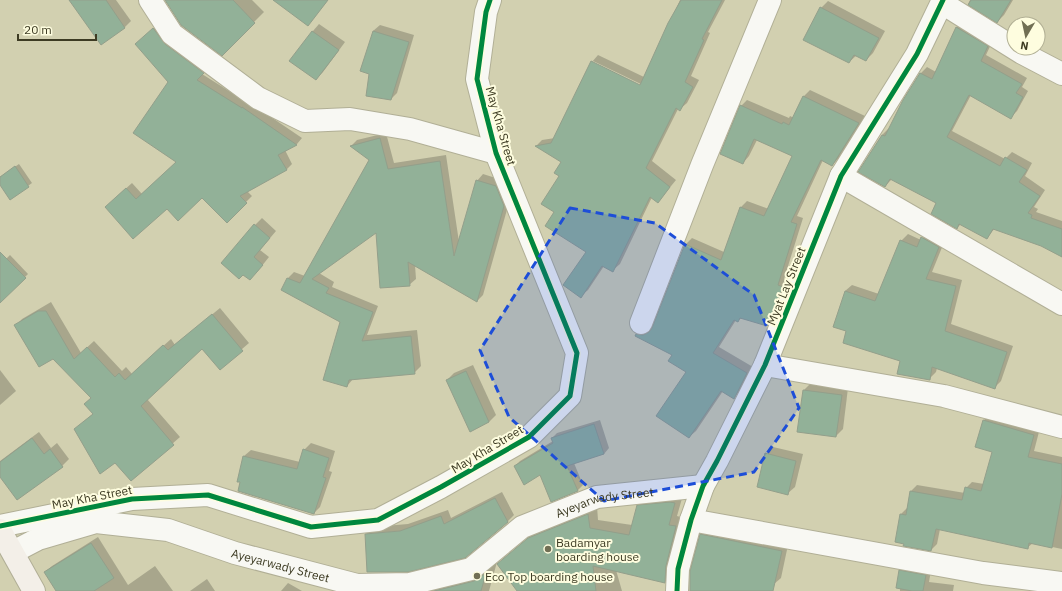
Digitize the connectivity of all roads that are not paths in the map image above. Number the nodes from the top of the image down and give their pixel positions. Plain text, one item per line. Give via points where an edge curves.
1 (490, 0) edge
2 (770, 0) edge
3 (942, 1) edge
4 (154, 2) edge
5 (1062, 74) edge
6 (496, 153) junction
7 (841, 176) junction
8 (1062, 304) edge
9 (641, 323) dead end
10 (765, 365) junction
11 (1062, 427) edge
12 (703, 486) junction
13 (691, 520) junction
14 (0, 526) edge
15 (0, 530) edge
16 (13, 552) junction
17 (1062, 583) edge
18 (34, 591) edge
19 (677, 591) edge

1 - 6 street, May Kha Street via 477,79
2 - 9 street
3 - 5 street via 1022,53
3 - 7 street, Myat Lay Street via 917,54
4 - 6 street via 172,34 258,98 305,120 350,119 410,129
6 - 14 street, May Kha Street via 577,353 570,396 529,437 378,520 311,527 208,496 132,499
7 - 8 street
7 - 10 street, Myat Lay Street
10 - 11 street via 944,396
10 - 12 street, Myat Lay Street
12 - 13 street, Myat Lay Street
12 - 16 street, Ayeyarwady Street via 597,496 522,527 471,569 410,584 357,585 234,553 168,530 96,522 38,539
13 - 17 street via 983,573
13 - 19 street, Myat Lay Street via 678,569
15 - 16 main road
16 - 18 main road

